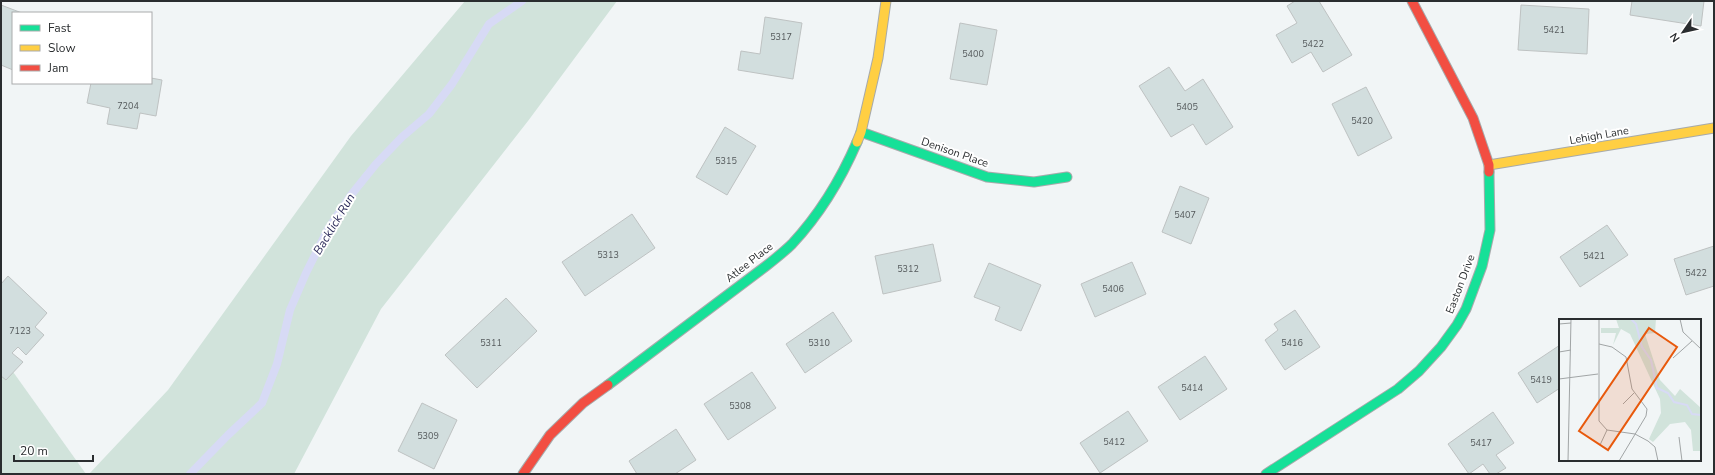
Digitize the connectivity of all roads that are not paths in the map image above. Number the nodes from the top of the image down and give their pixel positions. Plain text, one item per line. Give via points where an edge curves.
1 (886, 1) edge
2 (1412, 1) edge
3 (1714, 128) edge
4 (861, 132) junction
5 (1489, 165) junction
6 (1067, 177) dead end
7 (523, 474) edge
8 (1266, 474) edge

1 - 4 street, Atlee Place via 878,58
2 - 5 street, Easton Drive via 1473,118
3 - 5 street, Lehigh Lane
4 - 6 street, Denison Place via 987,177 1034,182
4 - 7 street, Atlee Place via 827,200 791,245 583,403 550,435
5 - 8 street, Easton Drive via 1490,230 1482,266 1466,309 1441,348 1420,371 1398,389

